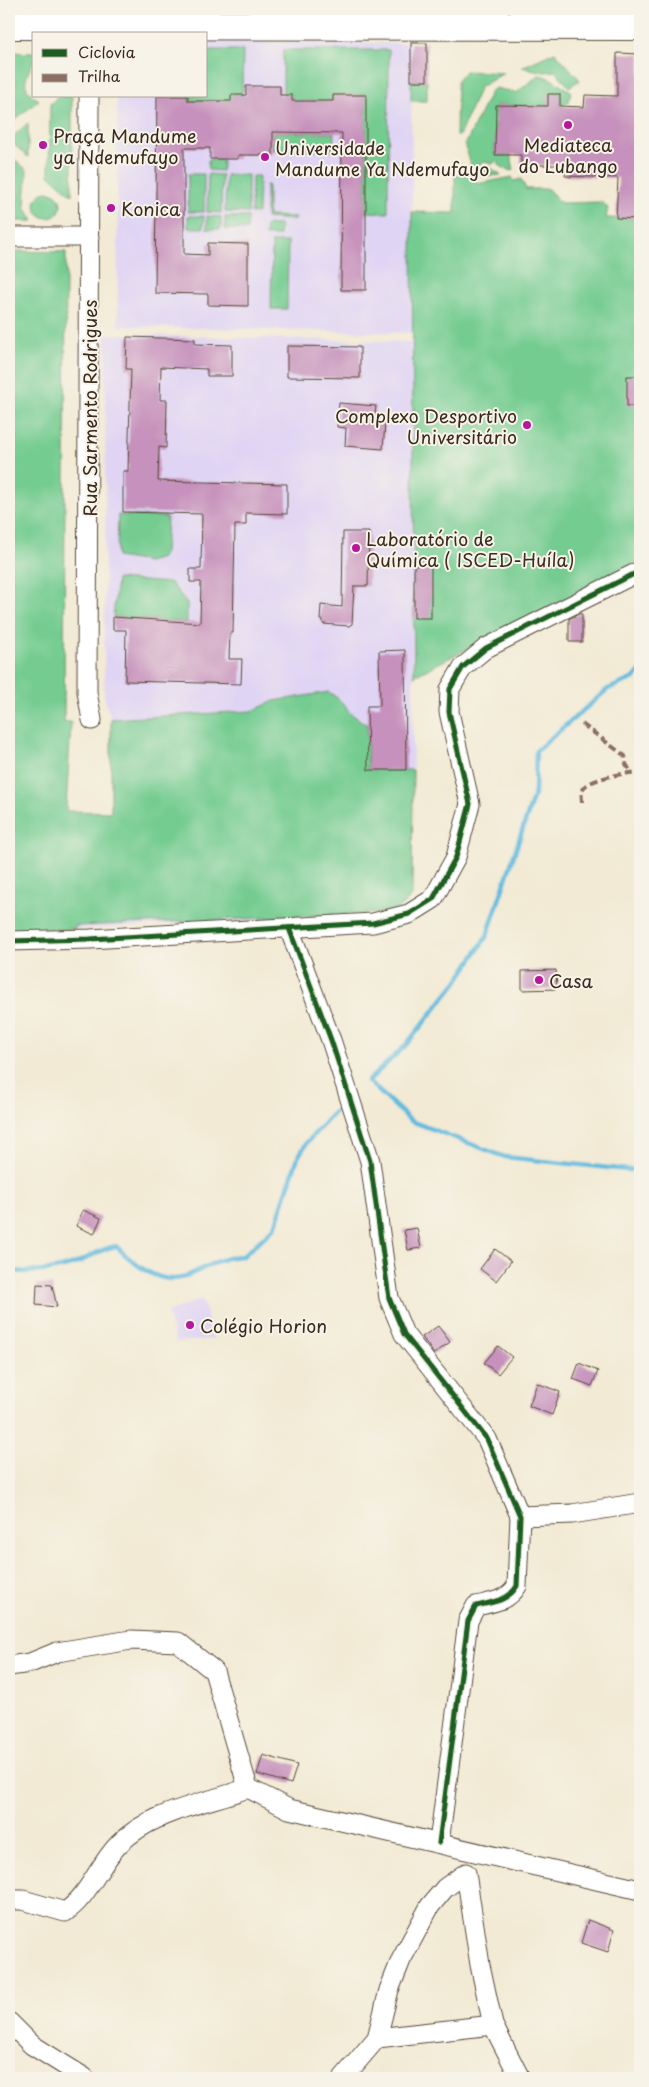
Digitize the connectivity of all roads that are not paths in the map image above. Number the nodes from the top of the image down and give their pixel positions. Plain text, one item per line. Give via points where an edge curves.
1 (261, 17) edge
2 (9, 25) edge
3 (640, 26) edge
4 (88, 29) edge
5 (88, 98) edge
6 (9, 237) edge
7 (89, 237) junction
8 (640, 571) edge
9 (92, 720) dead end
10 (289, 928) junction
11 (9, 941) edge
12 (640, 1503) edge
13 (520, 1516) junction
14 (9, 1666) edge
15 (248, 1788) junction
16 (439, 1843) junction
17 (469, 1849) junction
18 (466, 1873) junction
19 (640, 1890) edge
20 (9, 1900) edge
21 (9, 2022) edge
22 (493, 2025) junction
23 (377, 2038) junction
24 (85, 2078) edge
25 (343, 2078) edge
26 (520, 2078) edge

1 - 3 main road
1 - 4 main road
2 - 4 main road
5 - 7 street, Rua Sarmento Rodrigues
6 - 7 street
7 - 9 street, Rua Sarmento Rodrigues via 87,692
8 - 10 street via 486,648 463,667 450,689 449,712 470,804 456,858 433,899 409,914 373,923
10 - 11 street
10 - 13 street via 331,1040 370,1161 389,1298 404,1334 487,1439
12 - 13 street via 572,1514
13 - 16 street via 517,1586 504,1599 476,1606 468,1621
14 - 15 street via 30,1663 57,1652 131,1640 178,1642 214,1671
15 - 16 street via 289,1808
15 - 20 street via 191,1805 144,1824 120,1843 87,1889 65,1912 22,1900
16 - 17 street
17 - 18 street
17 - 19 street
18 - 22 street
18 - 23 street via 445,1888 430,1906 401,1960 389,1990
21 - 24 street via 32,2044
22 - 23 street
22 - 26 street
23 - 25 street

